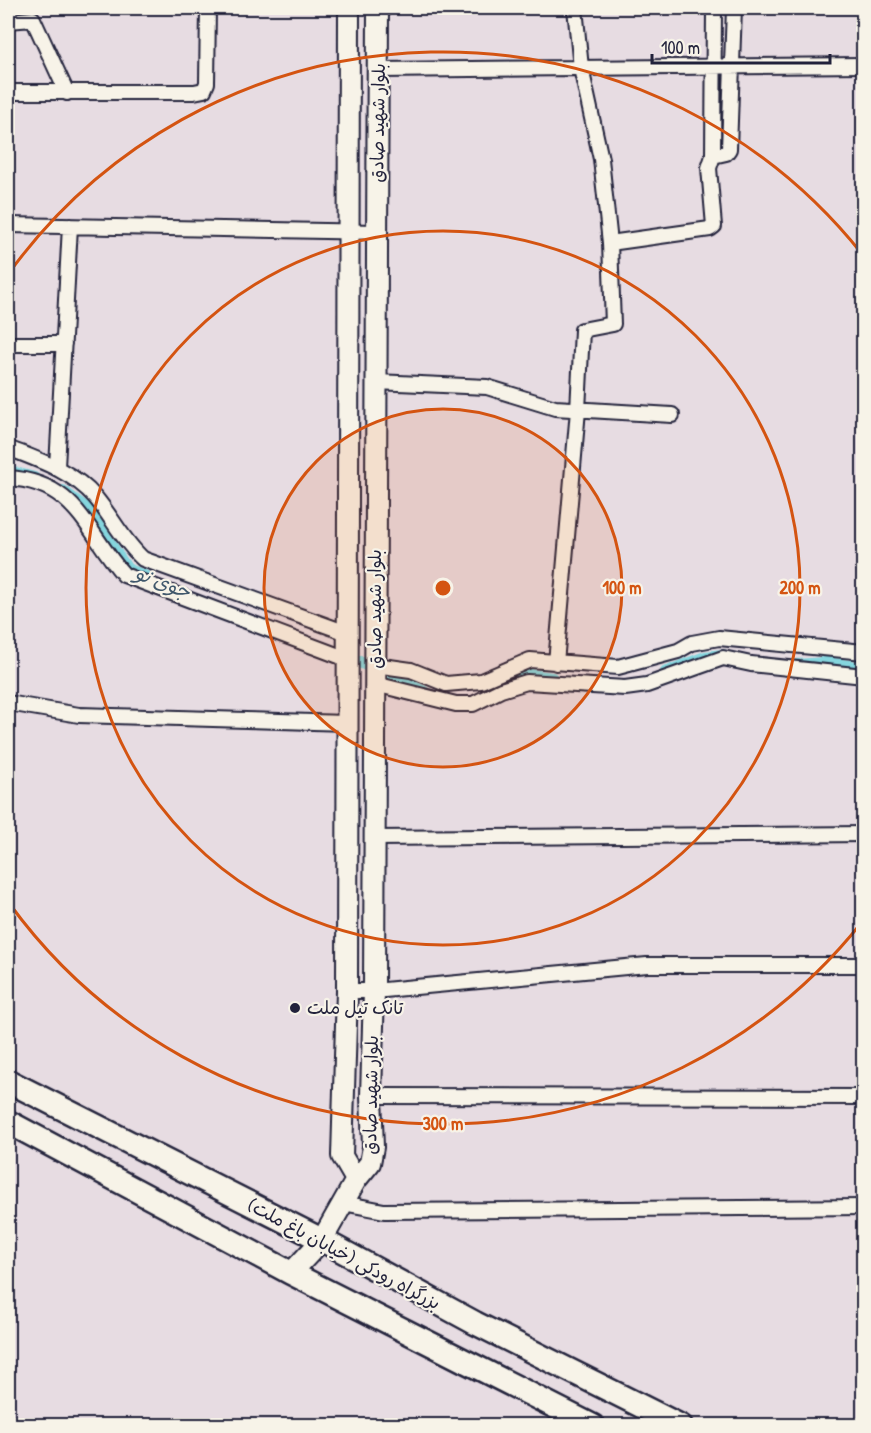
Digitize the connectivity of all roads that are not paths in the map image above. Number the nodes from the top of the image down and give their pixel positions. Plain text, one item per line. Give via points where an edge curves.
1 (208, 8) edge
2 (349, 8) edge
3 (378, 8) edge
4 (575, 8) edge
5 (714, 8) edge
6 (734, 8) edge
7 (8, 21) edge
8 (864, 65) edge
9 (714, 66) junction
10 (733, 66) junction
11 (581, 68) junction
12 (379, 70) junction
13 (8, 92) edge
14 (67, 93) junction
15 (713, 156) junction
16 (8, 225) edge
17 (70, 226) junction
18 (348, 231) junction
19 (376, 232) junction
20 (610, 243) junction
21 (8, 344) edge
22 (64, 344) junction
23 (376, 382) junction
24 (578, 410) junction
25 (672, 415) dead end
26 (8, 448) edge
27 (57, 467) junction
28 (8, 478) edge
29 (347, 633) junction
30 (864, 652) edge
31 (347, 659) junction
32 (556, 663) junction
33 (375, 674) junction
34 (864, 676) edge
35 (8, 703) edge
36 (346, 723) junction
37 (864, 834) edge
38 (374, 838) junction
39 (864, 965) edge
40 (347, 991) junction
41 (374, 991) junction
42 (8, 1081) edge
43 (371, 1096) junction
44 (864, 1097) edge
45 (8, 1122) edge
46 (356, 1180) junction
47 (344, 1203) junction
48 (864, 1207) edge
49 (322, 1240) junction
50 (291, 1274) junction
51 (593, 1425) edge
52 (681, 1425) edge

1 - 14 street via 204,90
2 - 18 main road, بلوار شهید صادق
3 - 12 main road, بلوار شهید صادق
4 - 11 street
5 - 9 street
6 - 10 street
7 - 14 street via 33,19
8 - 10 street
9 - 10 street
9 - 11 street
9 - 15 street
10 - 15 street via 729,149
11 - 12 street
11 - 20 street via 602,159
12 - 19 main road, بلوار شهید صادق
13 - 14 street
15 - 20 street via 709,168 714,226
16 - 17 street
17 - 18 street
17 - 22 street
18 - 19 street
18 - 29 main road, بلوار شهید صادق
19 - 23 main road, بلوار شهید صادق
20 - 24 street via 613,324 582,330
21 - 22 street
22 - 27 street
23 - 24 street via 488,387 555,408
23 - 33 main road, بلوار شهید صادق
24 - 25 street
24 - 32 street
26 - 27 street
27 - 29 street via 94,495 130,548 143,559
28 - 31 street via 50,487 58,493 80,512 124,575
29 - 31 main road, بلوار شهید صادق
30 - 32 street via 718,638 618,667
31 - 36 main road, بلوار شهید صادق
32 - 33 street via 530,660 481,681 446,684 411,670
33 - 34 street via 456,704 473,704 528,682 647,686 723,658
33 - 38 main road, بلوار شهید صادق
35 - 36 street via 79,715
36 - 40 main road, بلوار شهید صادق
37 - 38 street
38 - 41 main road, بلوار شهید صادق
39 - 41 street via 647,965
40 - 41 street
40 - 46 main road, بلوار شهید صادق via 342,1156
41 - 43 main road, بلوار شهید صادق
42 - 49 highway, بزرگراه رودکی (خیابان باغ ملت)
43 - 44 street
43 - 46 main road, بلوار شهید صادق via 373,1148 370,1163
45 - 50 highway
46 - 47 main road
47 - 48 street via 384,1211
47 - 49 main road
49 - 50 main road
49 - 52 highway, بزرگراه رودکی (خیابان باغ ملت) via 475,1323
50 - 51 highway

